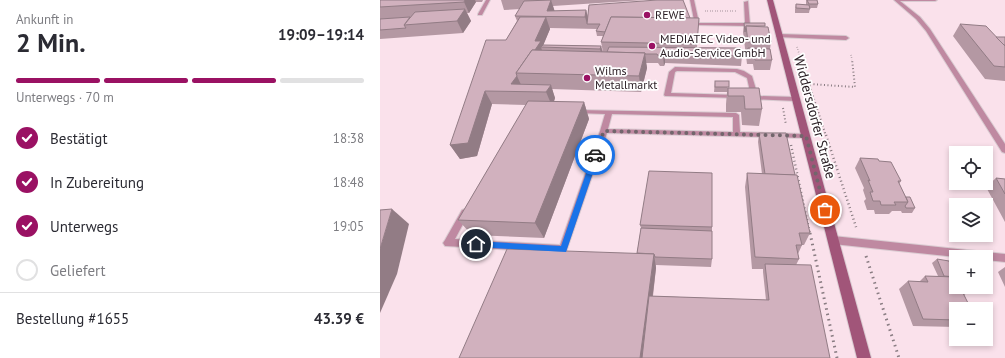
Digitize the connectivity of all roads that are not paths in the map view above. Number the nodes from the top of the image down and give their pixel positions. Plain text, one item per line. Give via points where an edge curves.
1 (488, 0) edge
2 (692, 0) edge
3 (770, 0) edge
4 (897, 0) edge
5 (935, 0) edge
6 (746, 2) dead end
7 (480, 14) dead end
8 (779, 36) junction
9 (846, 38) dead end
10 (755, 98) junction
11 (796, 99) junction
12 (571, 112) edge
13 (609, 112) junction
14 (604, 131) junction
15 (737, 134) junction
16 (806, 136) junction
17 (1005, 150) edge
18 (471, 203) edge
19 (833, 240) junction
20 (1005, 258) edge
21 (864, 358) edge

1 - 7 lane
2 - 6 lane via 697,24 748,25
3 - 8 main road, Widdersdorfer Straße
4 - 5 lane
4 - 17 lane via 928,30
8 - 9 lane
8 - 11 main road, Widdersdorfer Straße
10 - 10 lane via 671,96 667,95 672,72 675,70 735,70 750,77
10 - 11 lane
11 - 16 main road, Widdersdorfer Straße
12 - 13 lane
13 - 14 lane
13 - 15 lane via 736,116
14 - 15 lane
14 - 18 lane via 563,249 448,243
15 - 16 lane
16 - 19 main road, Widdersdorfer Straße
19 - 20 lane
19 - 21 main road, Widdersdorfer Straße

